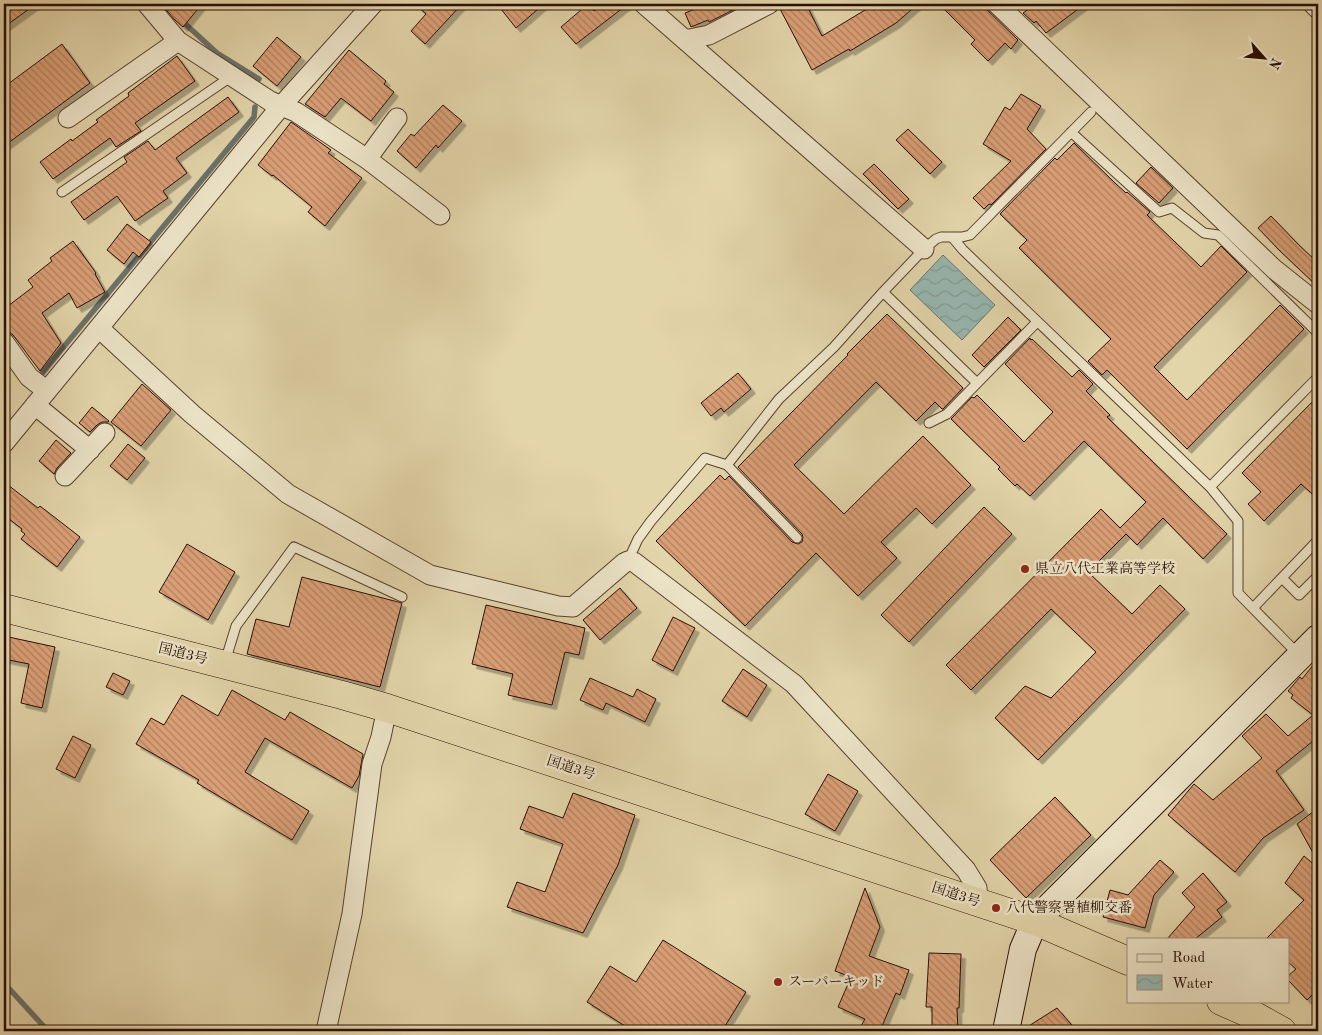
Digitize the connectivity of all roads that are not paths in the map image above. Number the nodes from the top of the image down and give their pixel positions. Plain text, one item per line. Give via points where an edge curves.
1 (148, 4) edge
2 (373, 4) edge
3 (644, 4) edge
4 (769, 4) edge
5 (997, 4) edge
6 (1313, 4) edge
7 (1318, 9) edge
8 (685, 40) junction
9 (178, 41) junction
10 (232, 76) junction
11 (282, 105) junction
12 (1091, 112) dead end
13 (68, 118) dead end
14 (397, 118) dead end
15 (1071, 132) junction
16 (366, 159) junction
17 (62, 192) dead end
18 (440, 215) dead end
19 (952, 237) junction
20 (924, 249) junction
21 (883, 292) junction
22 (1318, 304) edge
23 (1037, 322) junction
24 (98, 328) junction
25 (1318, 333) edge
26 (4, 342) edge
27 (1318, 377) edge
28 (977, 384) junction
29 (47, 390) junction
30 (34, 405) junction
31 (930, 423) dead end
32 (105, 433) dead end
33 (4, 443) edge
34 (90, 450) junction
35 (727, 465) junction
36 (66, 476) dead end
37 (1210, 487) junction
38 (797, 538) dead end
39 (1318, 540) edge
40 (628, 561) junction
41 (1318, 576) edge
42 (1282, 578) junction
43 (402, 597) dead end
44 (4, 608) edge
45 (1253, 608) junction
46 (1309, 647) edge
47 (224, 664) junction
48 (387, 708) junction
49 (978, 903) junction
50 (1035, 921) junction
51 (1127, 961) edge
52 (1223, 1002) edge
53 (326, 1031) edge
54 (1006, 1031) edge
55 (1282, 1031) edge

1 - 9 street
2 - 11 street
3 - 8 street
4 - 8 street via 710,34
5 - 22 street via 1274,269
6 - 7 street
8 - 20 street
9 - 10 street
9 - 13 street
10 - 11 street via 270,101
10 - 17 lane
11 - 16 street
11 - 24 street
12 - 15 lane
14 - 16 street
15 - 19 lane via 970,234
15 - 25 lane via 1158,212 1172,208 1204,233 1218,236
16 - 18 street
19 - 20 lane via 936,239
19 - 23 lane
20 - 21 lane
21 - 28 lane
21 - 35 lane via 834,347 779,399
23 - 28 lane
23 - 37 lane
24 - 29 street
24 - 40 street via 192,414 288,494 430,575 573,607
26 - 29 street via 29,377
27 - 37 lane
28 - 31 lane via 947,414
29 - 30 street
30 - 33 street
30 - 34 street
32 - 34 street
34 - 36 street
35 - 38 lane
35 - 40 lane via 705,458 651,521
37 - 45 lane via 1238,521 1238,594
39 - 42 lane
40 - 49 street via 634,562 794,684 966,870 977,888
41 - 42 lane via 1300,595
42 - 45 lane
43 - 47 lane via 294,547 236,626
44 - 47 highway, 国道3号
45 - 46 lane
46 - 50 street
47 - 48 highway, 国道3号
48 - 49 highway, 国道3号
48 - 53 street via 372,764 352,914
49 - 50 highway, 国道3号
50 - 51 highway, 国道3号
50 - 54 street via 1023,949
52 - 55 highway

